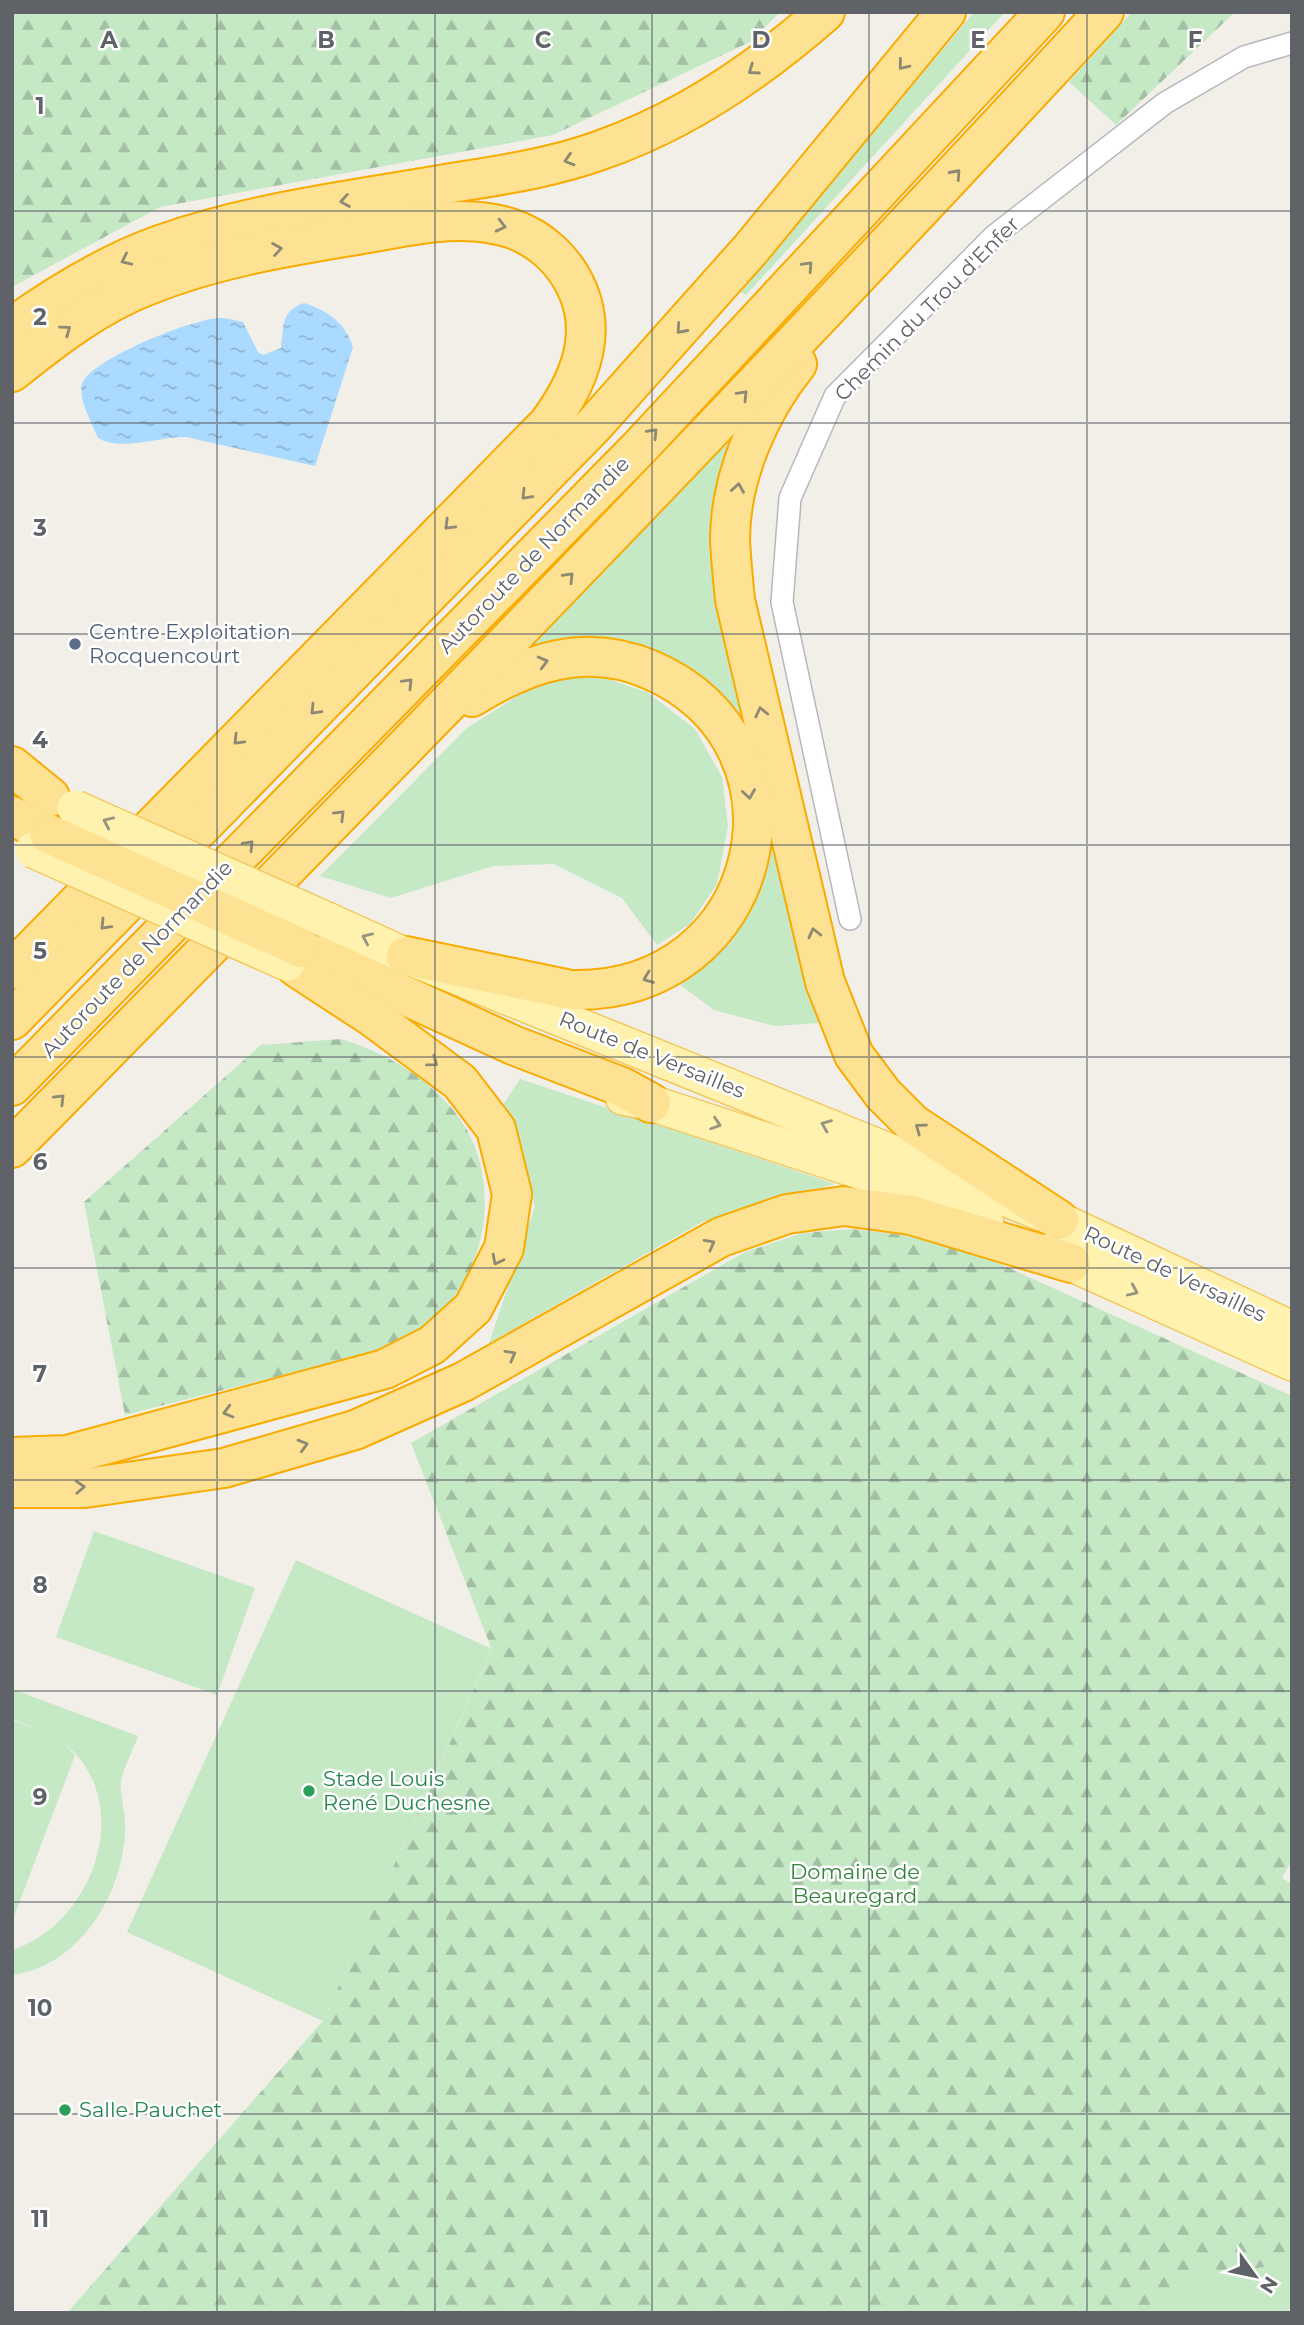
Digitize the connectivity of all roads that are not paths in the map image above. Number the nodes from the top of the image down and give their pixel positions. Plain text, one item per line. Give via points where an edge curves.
1 (825, 12) edge
2 (946, 12) edge
3 (1045, 12) edge
4 (1104, 12) edge
5 (1292, 43) edge
6 (910, 224) junction
7 (12, 327) edge
8 (12, 372) edge
9 (404, 751) junction
10 (12, 766) edge
11 (12, 780) edge
12 (12, 816) edge
13 (44, 826) edge
14 (850, 919) dead end
15 (407, 956) junction
16 (295, 960) junction
17 (12, 970) edge
18 (12, 1020) edge
19 (12, 1086) edge
20 (651, 1103) joint
21 (12, 1148) edge
22 (1059, 1220) junction
23 (1071, 1263) junction
24 (1292, 1329) edge
25 (1292, 1363) edge
26 (12, 1457) edge
27 (12, 1488) edge

1 -> 7 highway via 714,97 600,151 541,167 257,217 159,245 78,282
2 -> 18 highway via 759,240 594,425
19 -> 3 highway, Autoroute de Normandie via 639,448
6 -> 4 highway
5 - 14 street, Chemin du Trou d'Enfer via 1244,57 1165,103 994,236 835,396 790,498 782,602
9 -> 6 highway
22 -> 6 highway via 913,1124 854,1055 825,982 735,600 730,537 740,476 759,423 785,379
8 -> 17 highway via 79,321 144,286 236,255 452,220 510,228 545,247 563,264 576,286 585,321 579,374 548,424
9 -> 15 highway via 472,697 526,667 571,656 620,660 680,686 723,728 746,778 752,833 743,876 716,928 688,956 653,976 614,988 571,990
21 -> 9 highway
10 - 13 highway
11 - 13 main road, Route de Versailles
12 - 13 highway
15 -> 13 main road, Route de Versailles, bridge via 327,920
13 - 16 highway, bridge
22 -> 15 main road, Route de Versailles
16 - 20 highway via 622,1087
16 -> 26 highway via 460,1082 496,1129 512,1194 504,1248 473,1308 432,1345 385,1369 67,1455
20 -> 23 main road, Route de Versailles via 890,1181
22 - 24 main road, Route de Versailles
23 -> 25 main road, Route de Versailles
27 -> 23 highway via 85,1488 224,1468 355,1430 463,1382 721,1237 787,1214 844,1206 911,1215

